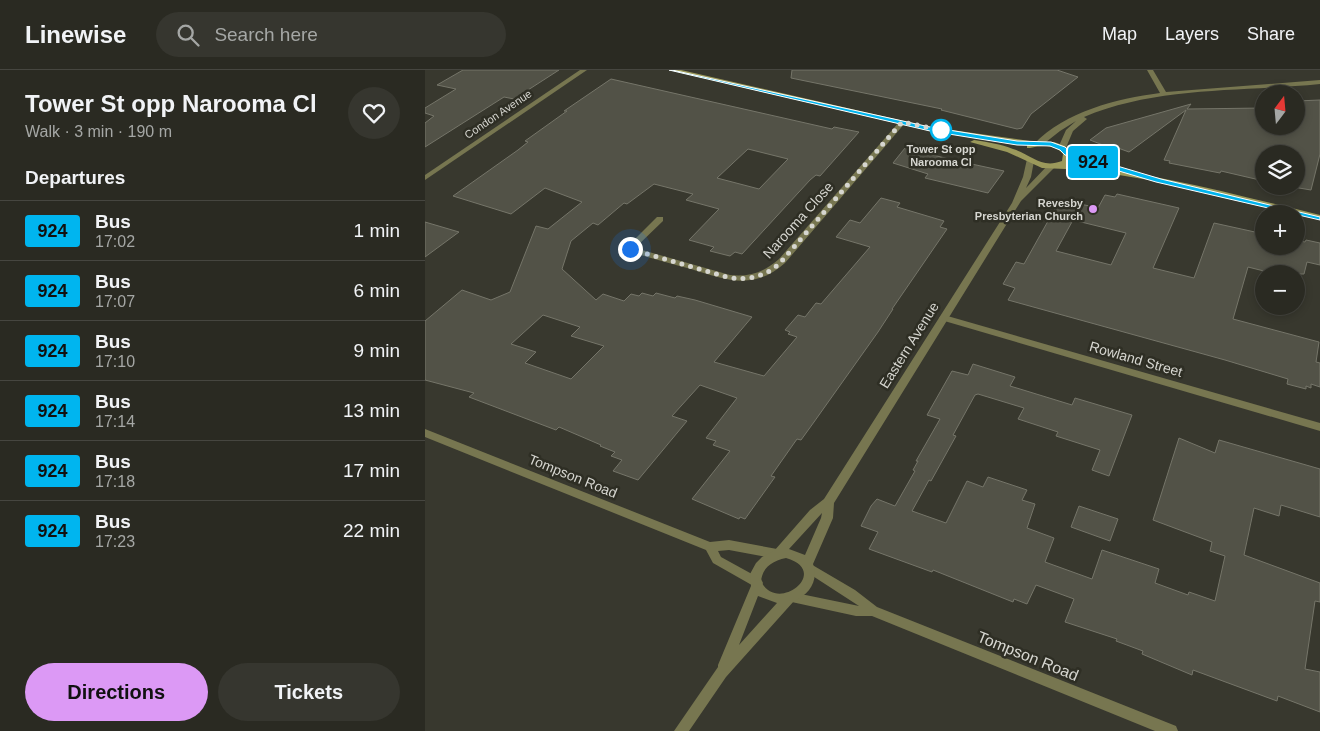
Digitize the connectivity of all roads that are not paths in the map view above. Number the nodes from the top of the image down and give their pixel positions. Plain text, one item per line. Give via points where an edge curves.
1 (584, 70) edge
2 (672, 70) edge
3 (1150, 70) edge
4 (1320, 82) edge
5 (1164, 94) junction
6 (1091, 112) junction
7 (902, 122) junction
8 (930, 129) junction
9 (1037, 144) junction
10 (1065, 151) junction
11 (1027, 159) junction
12 (1054, 166) junction
13 (425, 178) edge
14 (1159, 181) junction
15 (1016, 204) junction
16 (1320, 217) edge
17 (661, 219) dead end
18 (630, 249) junction
19 (623, 255) dead end
20 (944, 318) junction
21 (1320, 427) edge
22 (425, 433) edge
23 (828, 502) junction
24 (709, 547) junction
25 (778, 554) junction
26 (808, 566) junction
27 (757, 584) junction
28 (790, 597) junction
29 (873, 611) junction
30 (721, 673) junction
31 (681, 731) edge
32 (1171, 731) edge

1 - 13 street, Condon Avenue
2 - 7 main road
3 - 5 street
4 - 5 street
5 - 6 street via 1121,101
6 - 9 street via 1067,122
6 - 10 street via 1070,130
7 - 8 main road
7 - 18 street, Narooma Close via 781,262 764,274 730,278
8 - 9 main road
8 - 11 main road via 1011,150
9 - 10 main road via 1051,144
9 - 11 main road via 1025,149
10 - 12 main road via 1068,158
10 - 14 main road
11 - 12 main road via 1044,166
11 - 15 street, Eastern Avenue via 1029,171
12 - 14 main road via 1080,167
12 - 15 street, Eastern Avenue
14 - 16 main road
15 - 20 street, Eastern Avenue
17 - 18 street
18 - 19 street
20 - 21 street, Rowland Street
20 - 23 street, Eastern Avenue
22 - 24 street, Tompson Road
23 - 25 street, Eastern Avenue
23 - 26 street, Eastern Avenue via 827,518
24 - 25 street, Tompson Road via 729,545
24 - 27 street, Tompson Road via 717,560
25 - 26 street via 798,556
25 - 27 street via 759,565
26 - 28 street via 810,576 807,585
26 - 29 street, Tompson Road via 822,578 861,598
27 - 28 street via 770,596
27 - 30 street
28 - 29 street, Tompson Road via 855,611
28 - 30 street
29 - 32 street, Tompson Road
30 - 31 street

